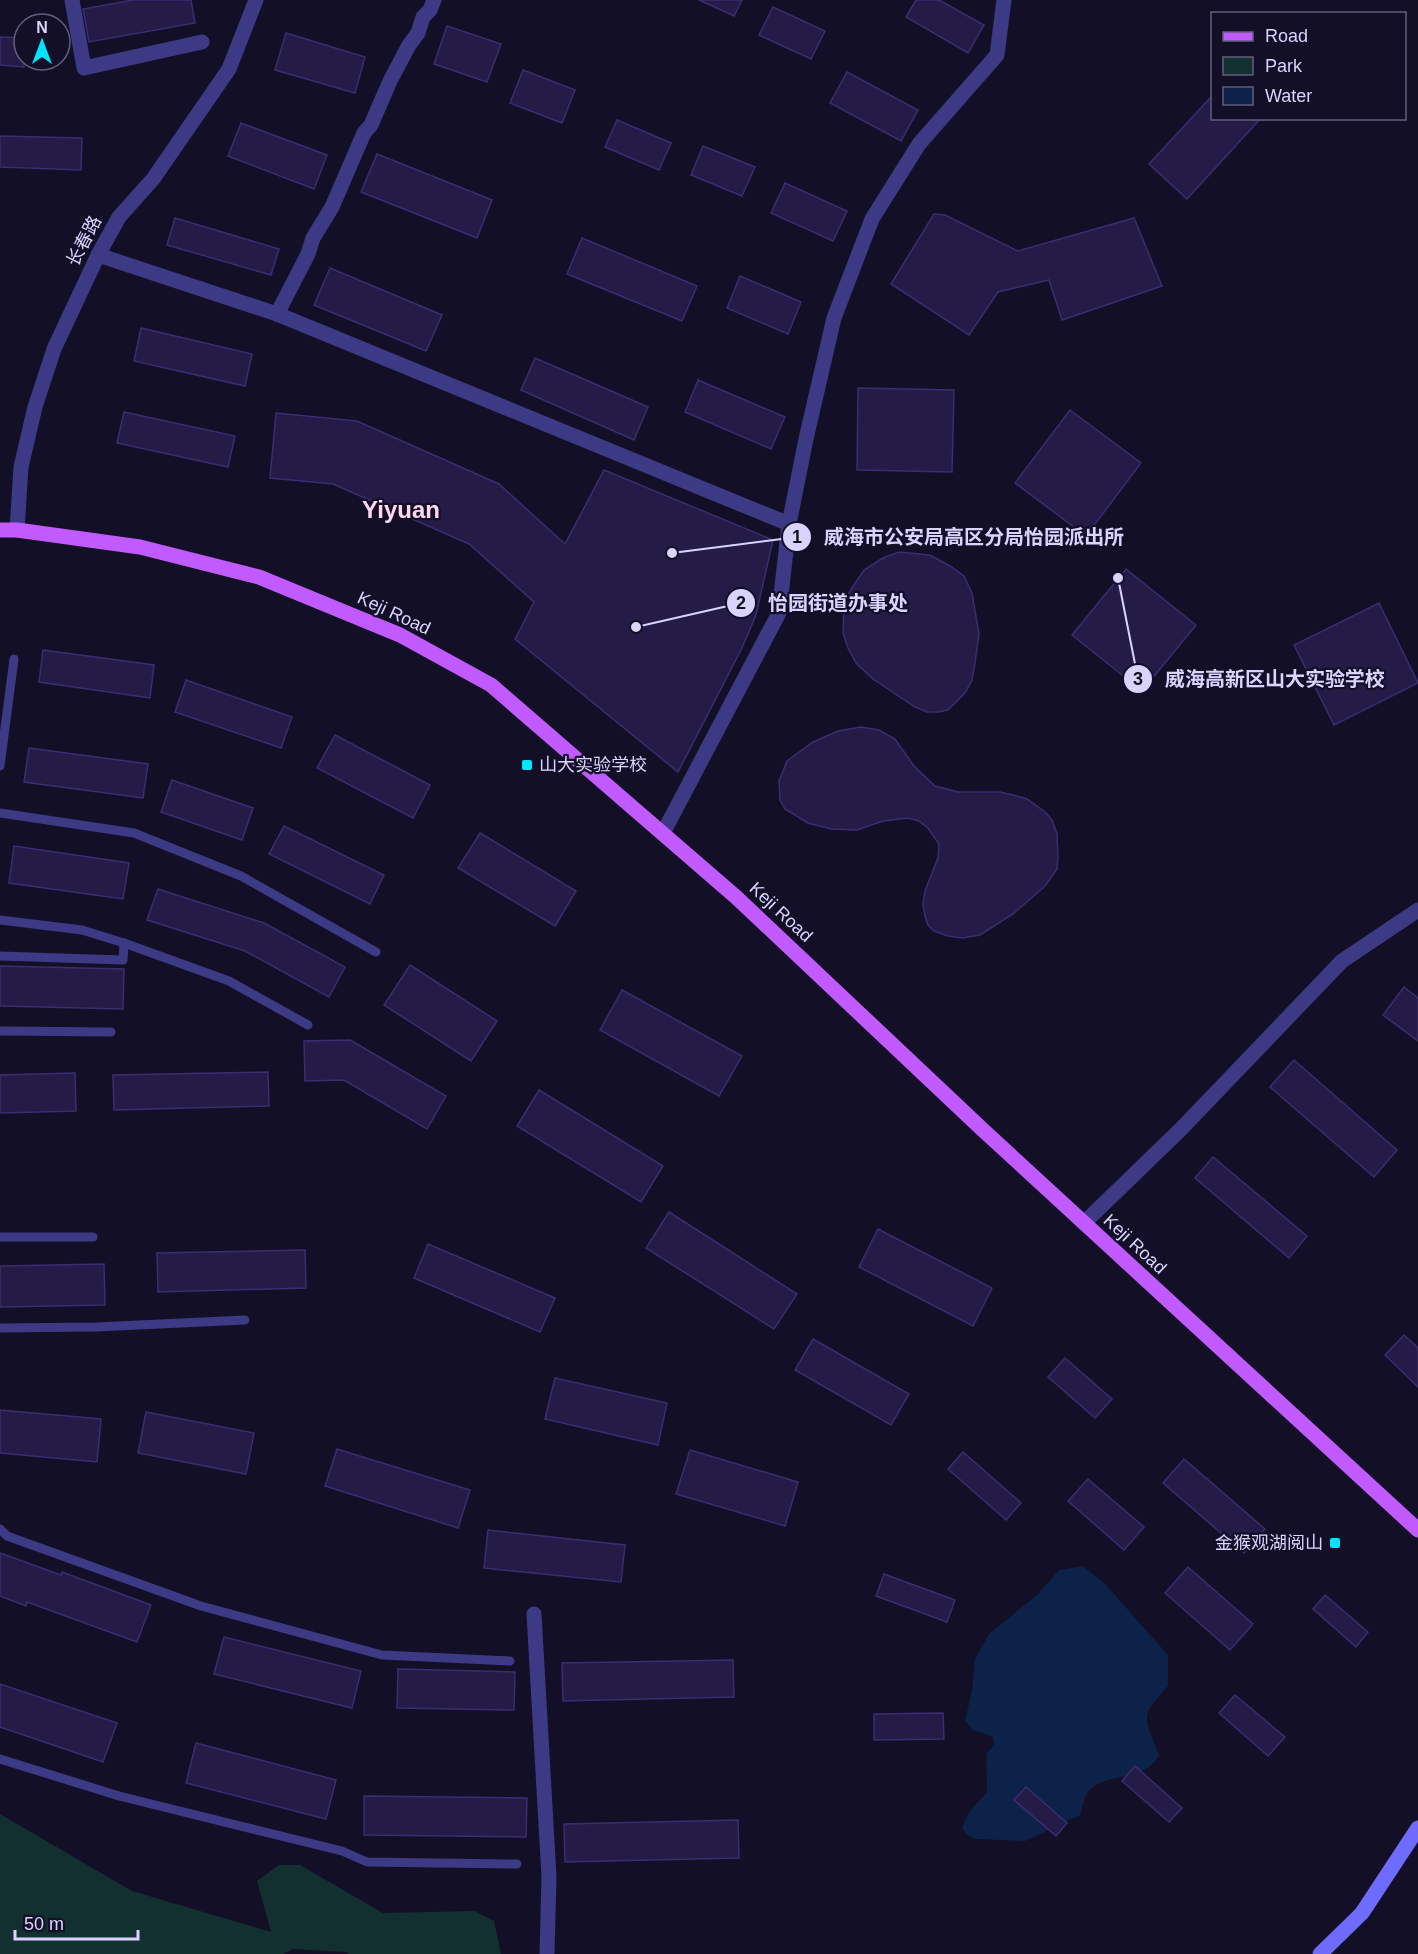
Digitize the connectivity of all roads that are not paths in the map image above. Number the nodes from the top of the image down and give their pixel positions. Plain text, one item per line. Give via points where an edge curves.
1 (72, 0) edge
2 (256, 0) edge
3 (434, 0) edge
4 (1004, 0) edge
5 (202, 42) dead end
6 (98, 255) junction
7 (277, 314) junction
8 (789, 524) junction
9 (0, 530) edge
10 (17, 530) junction
11 (14, 658) dead end
12 (0, 766) edge
13 (0, 813) edge
14 (663, 833) junction
15 (1418, 910) edge
16 (0, 920) edge
17 (124, 944) junction
18 (376, 952) dead end
19 (0, 956) edge
20 (308, 1025) dead end
21 (0, 1031) edge
22 (111, 1032) dead end
23 (1084, 1223) junction
24 (0, 1237) edge
25 (93, 1237) dead end
26 (245, 1320) dead end
27 (0, 1328) edge
28 (0, 1529) edge
29 (1418, 1530) edge
30 (534, 1614) dead end
31 (510, 1661) dead end
32 (0, 1759) edge
33 (1418, 1828) edge
34 (517, 1864) dead end
35 (547, 1954) edge
36 (1320, 1954) edge

1 - 5 street via 84,68
2 - 6 street, 长春路 via 229,69 153,179 119,217
3 - 7 street via 390,81
4 - 8 street via 997,54 919,144 872,219 834,318
6 - 7 street
6 - 10 street, 长春路 via 54,349 35,407 21,467
7 - 8 street
8 - 14 street via 779,613
9 - 10 main road, Keji Road
10 - 14 main road, Keji Road via 140,547 259,577 400,635 491,685
11 - 12 lane
13 - 18 lane via 134,833 241,876
14 - 23 main road, Keji Road
15 - 23 street via 1342,961 1181,1129
16 - 17 lane via 82,930
17 - 19 lane via 123,960
17 - 20 lane via 229,981
21 - 22 lane
23 - 29 main road, Keji Road
24 - 25 lane
26 - 27 lane
28 - 31 lane via 7,1536 201,1606 382,1655
30 - 35 street via 549,1877
32 - 34 lane via 119,1796 342,1851 367,1862
33 - 36 main road via 1362,1913

